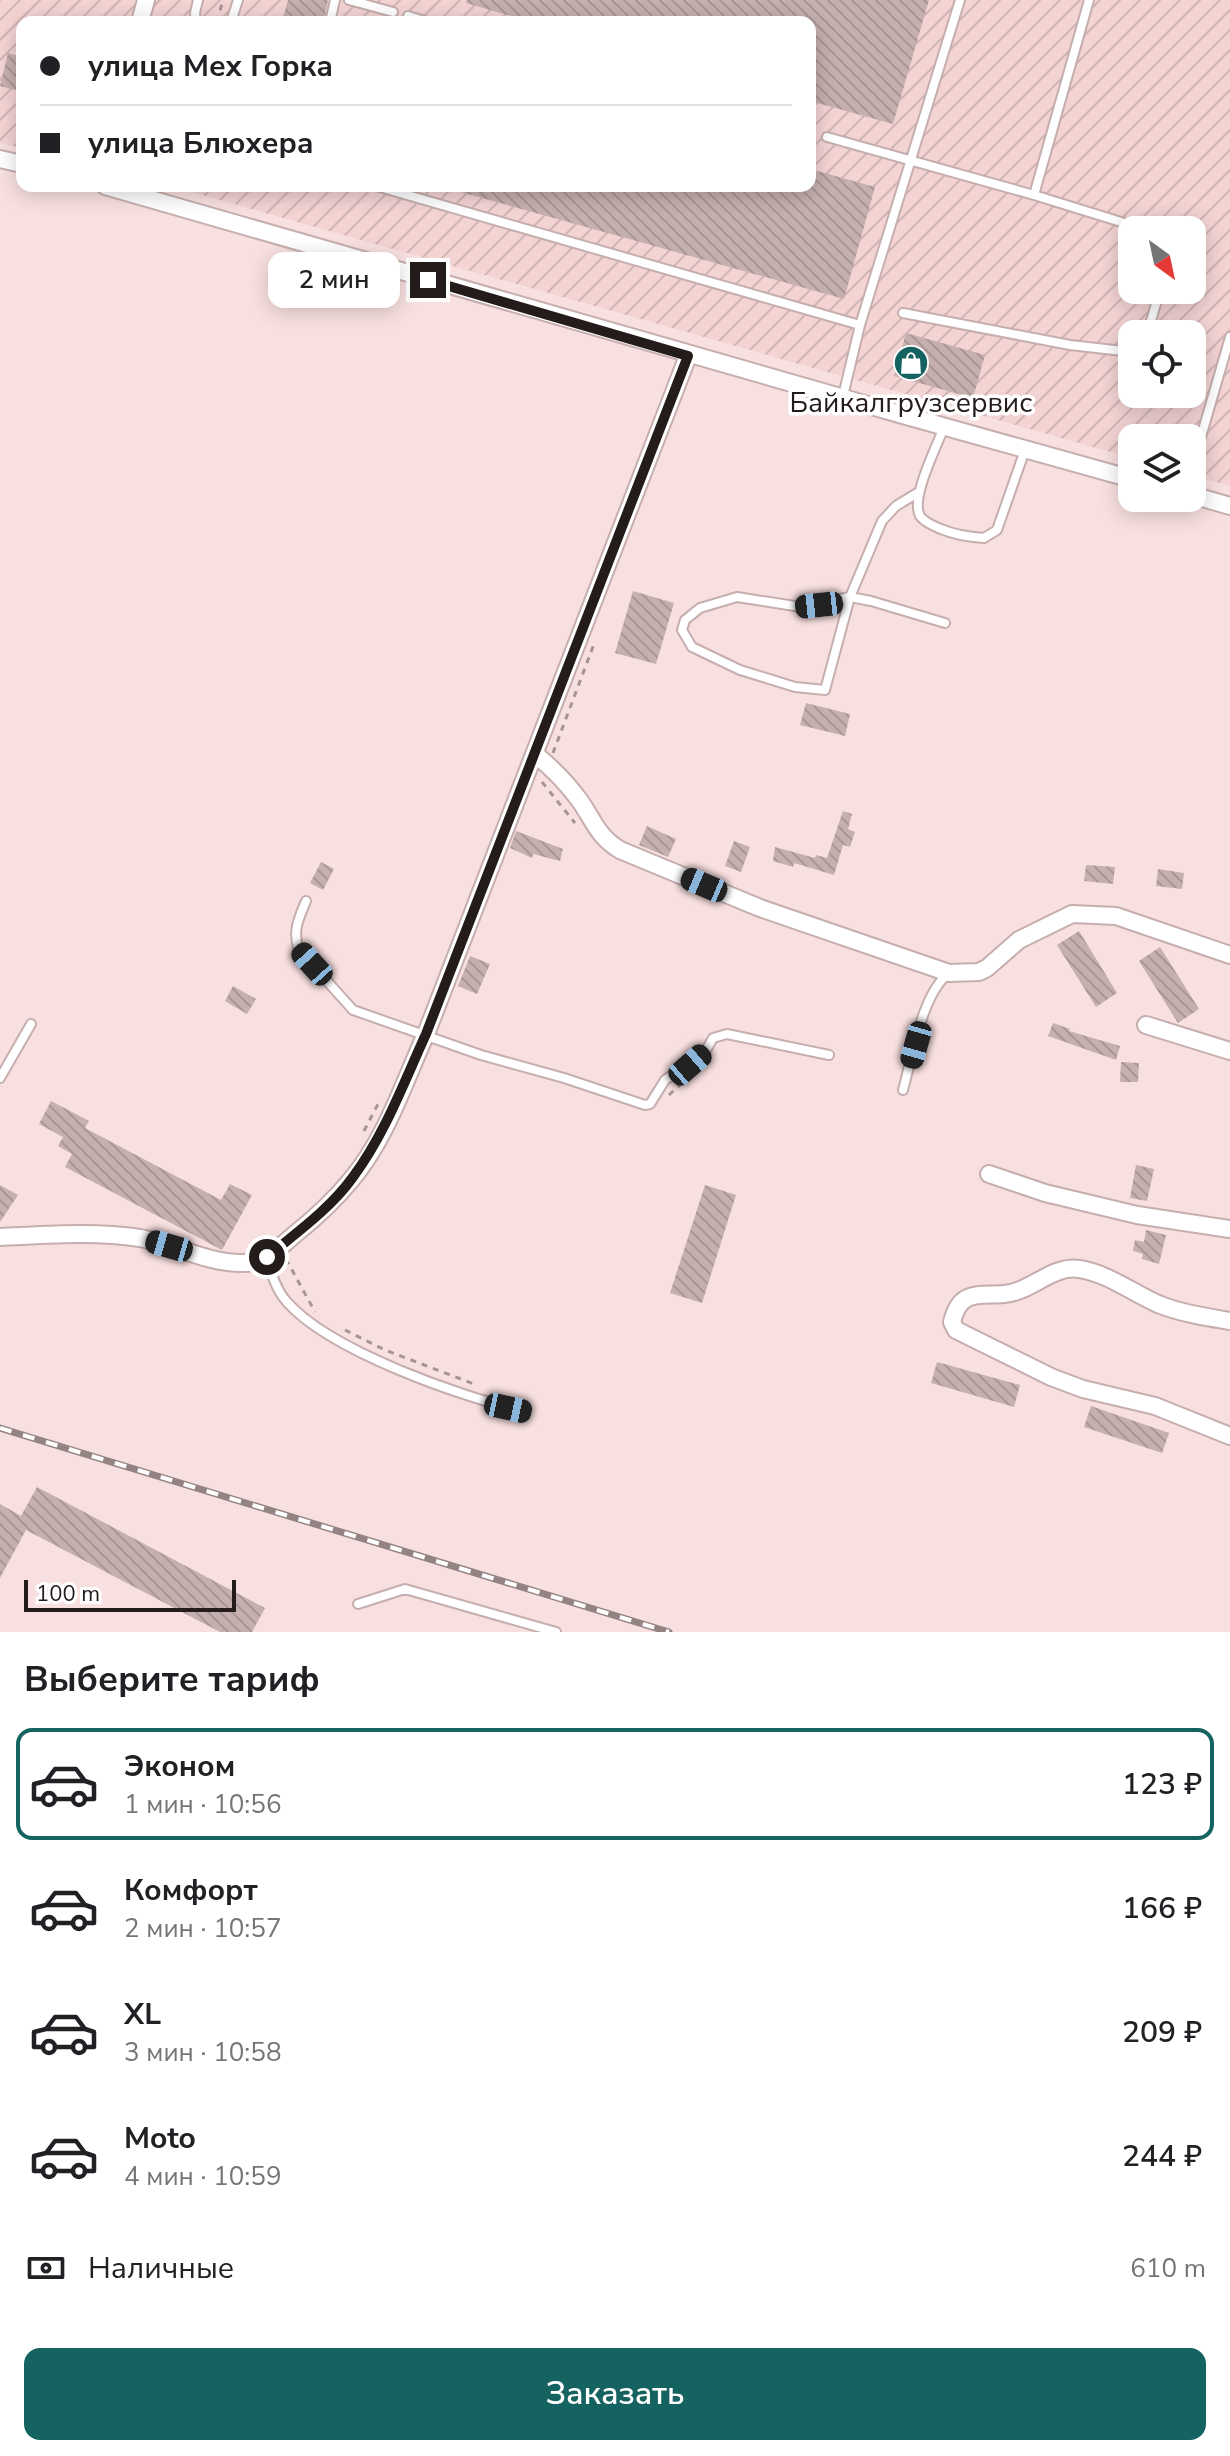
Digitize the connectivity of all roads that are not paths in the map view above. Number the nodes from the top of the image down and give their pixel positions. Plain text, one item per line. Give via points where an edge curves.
1 (349, 0) edge
2 (960, 0) edge
3 (1089, 0) edge
4 (393, 12) dead end
5 (827, 137) dead end
6 (912, 163) junction
7 (126, 192) edge
8 (397, 192) edge
9 (1034, 195) junction
10 (1118, 221) edge
11 (903, 313) dead end
12 (860, 325) junction
13 (1230, 337) edge
14 (1118, 350) edge
15 (688, 356) junction
16 (843, 396) junction
17 (1205, 424) edge
18 (944, 427) junction
19 (1025, 449) junction
20 (1118, 475) edge
21 (919, 492) junction
22 (1206, 499) edge
23 (1230, 506) edge
24 (850, 597) junction
25 (945, 623) dead end
26 (540, 758) junction
27 (306, 901) dead end
28 (1230, 955) edge
29 (949, 973) junction
30 (31, 1024) dead end
31 (1146, 1025) dead end
32 (426, 1034) junction
33 (1230, 1051) edge
34 (829, 1055) dead end
35 (0, 1078) edge
36 (903, 1090) dead end
37 (989, 1174) dead end
38 (1230, 1227) edge
39 (0, 1237) edge
40 (268, 1262) junction
41 (1230, 1321) edge
42 (525, 1411) dead end
43 (1230, 1436) edge
44 (358, 1604) dead end
45 (556, 1632) edge

1 - 4 lane
2 - 6 lane
3 - 9 lane
5 - 6 lane
6 - 9 lane
6 - 12 lane
7 - 15 street
8 - 12 lane
9 - 10 lane
11 - 14 lane
12 - 16 lane
13 - 17 lane
15 - 16 street
15 - 26 street
16 - 18 street
18 - 19 street
18 - 21 lane
19 - 20 street
19 - 21 lane via 997,530 984,538 927,523 917,505
21 - 24 lane via 882,521
22 - 23 street
24 - 24 lane via 801,607 737,597 700,608 685,620 682,630 692,647 740,670 825,690
24 - 25 lane
26 - 29 street via 580,801 605,841 620,850 760,908
26 - 32 street
27 - 32 lane via 295,941 325,979 353,1010
28 - 29 street via 1116,916 1072,914 1019,940 979,972
29 - 36 lane via 928,1002
30 - 35 lane
31 - 33 street
32 - 34 lane via 645,1105 665,1080 690,1065 719,1035
32 - 40 street via 379,1138 352,1180
37 - 38 street via 1137,1215
39 - 40 street via 95,1233 144,1239 220,1261
40 - 42 lane via 290,1305 344,1343 453,1392
41 - 43 street via 1160,1305 1079,1269 1006,1294 971,1296 958,1305 952,1322 956,1330 1051,1377 1155,1406
44 - 45 lane via 405,1589

